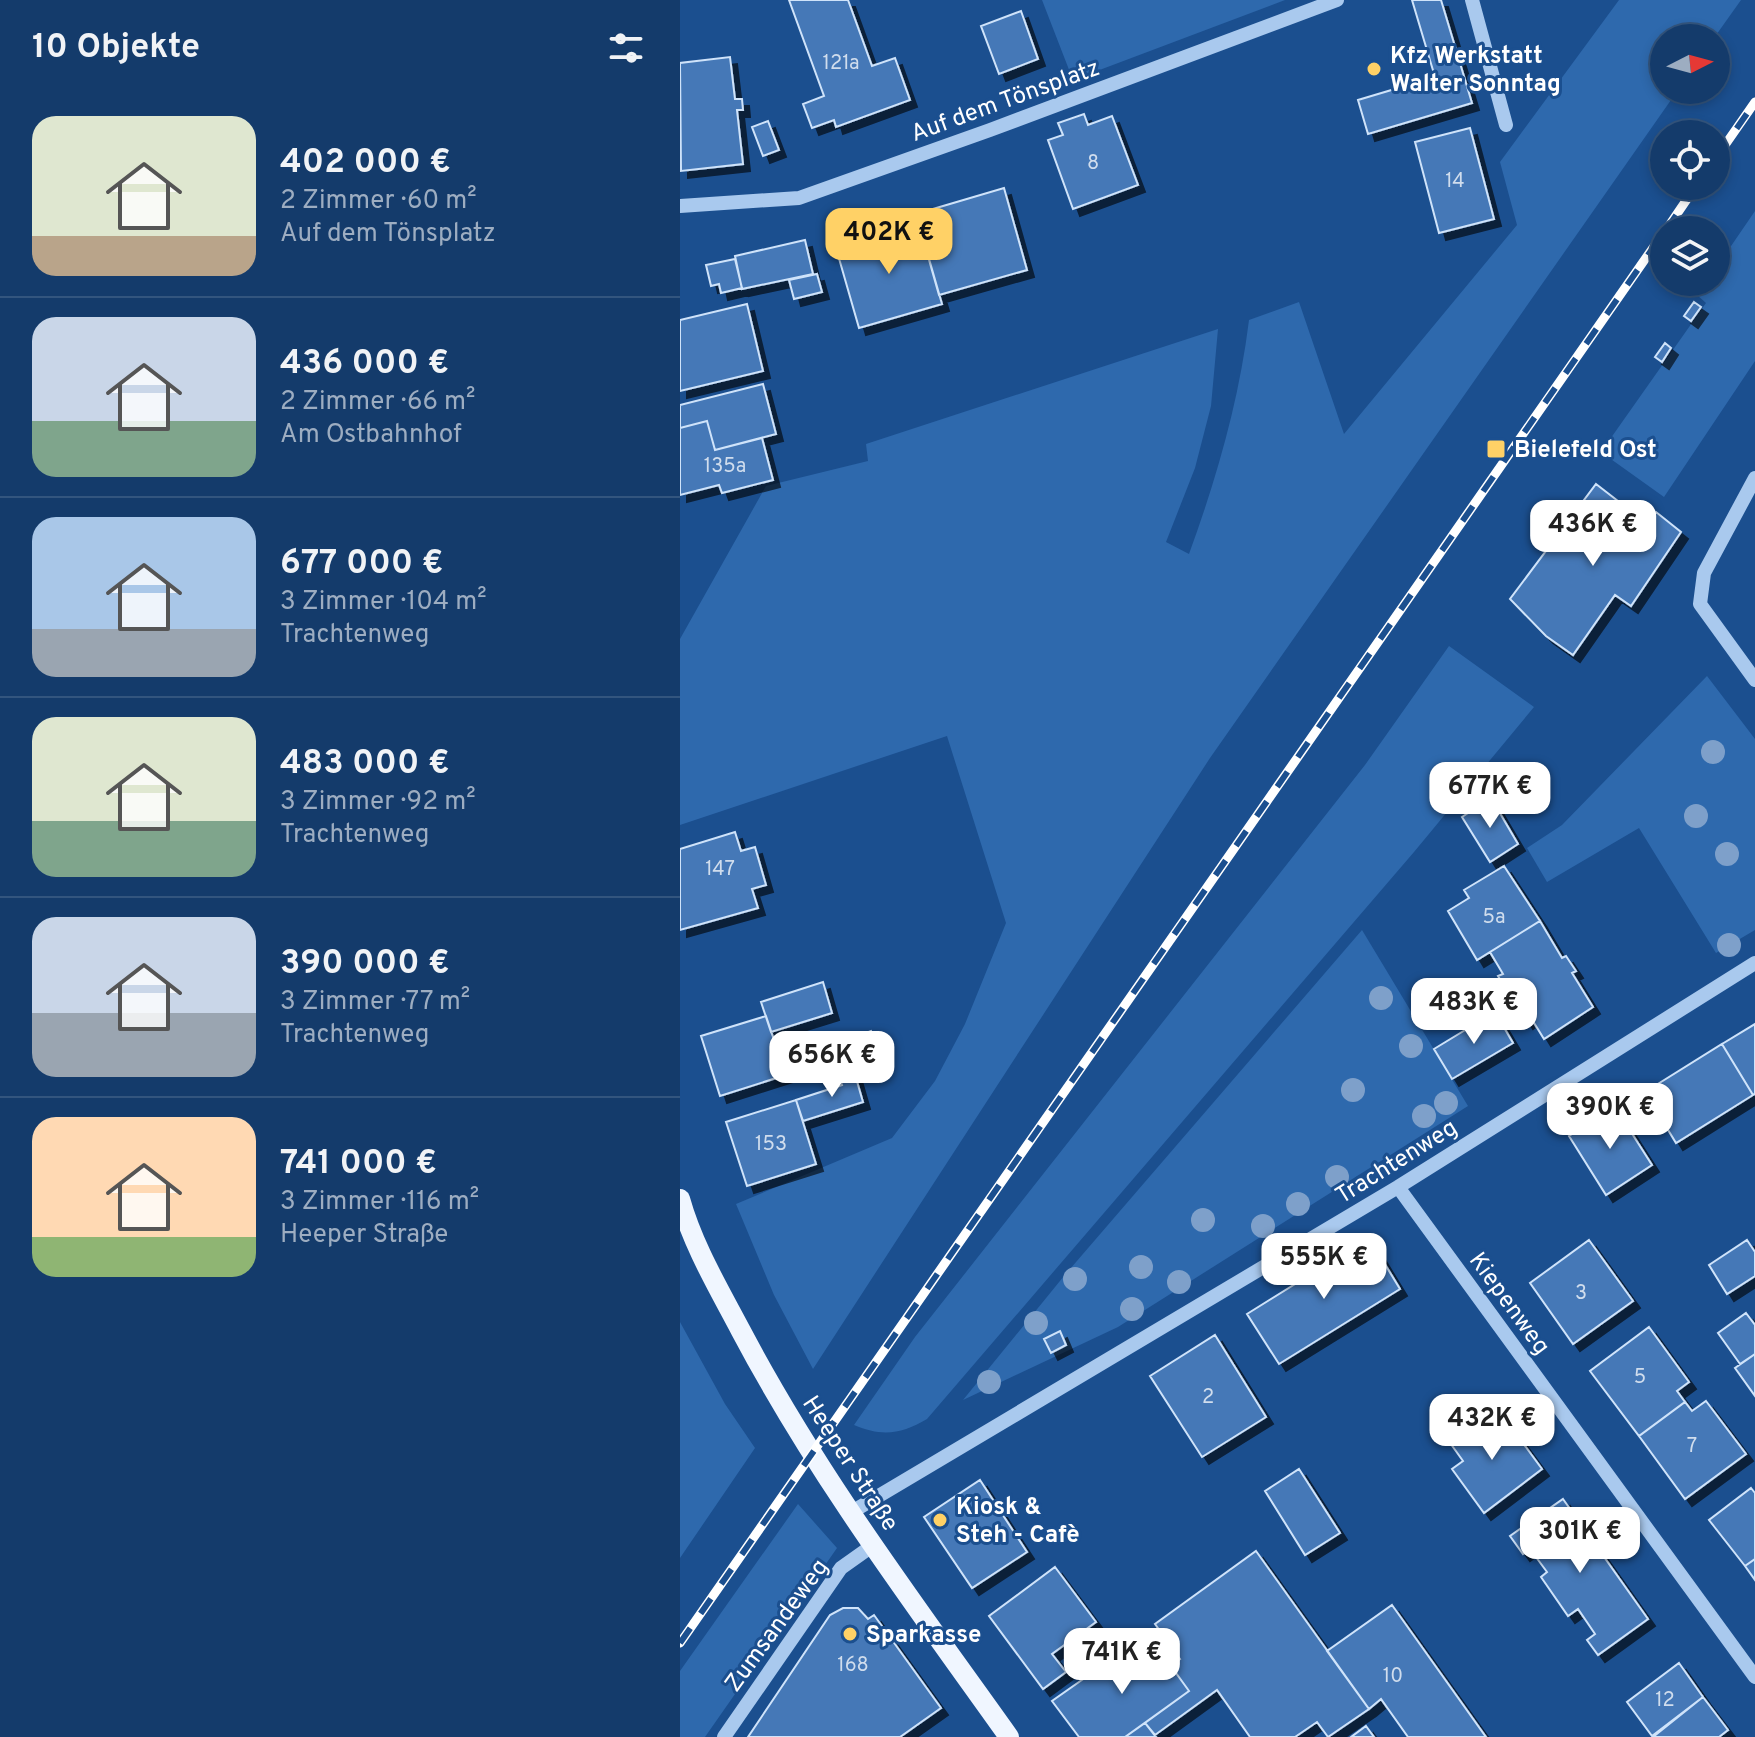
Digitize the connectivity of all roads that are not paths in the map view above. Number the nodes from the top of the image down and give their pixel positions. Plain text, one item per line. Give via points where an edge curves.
1 (1337, 0) edge
2 (1472, 0) edge
3 (1506, 125) dead end
4 (680, 206) edge
5 (1755, 478) edge
6 (1755, 680) edge
7 (1755, 963) edge
8 (1398, 1187) junction
9 (680, 1199) edge
10 (850, 1513) junction
11 (872, 1546) junction
12 (1755, 1677) edge
13 (724, 1737) edge
14 (1009, 1737) edge

1 - 4 street, Auf dem Tönsplatz via 799,198
2 - 3 street
5 - 6 street via 1704,573 1700,604
7 - 8 street, Trachtenweg
8 - 10 street, Trachtenweg
8 - 12 street, Kiepenweg
9 - 10 main road, Heeper Straße via 705,1262 764,1374
10 - 11 main road, Heeper Straße
11 - 13 street, Zumsandeweg via 841,1568
11 - 14 main road, Heeper Straße

